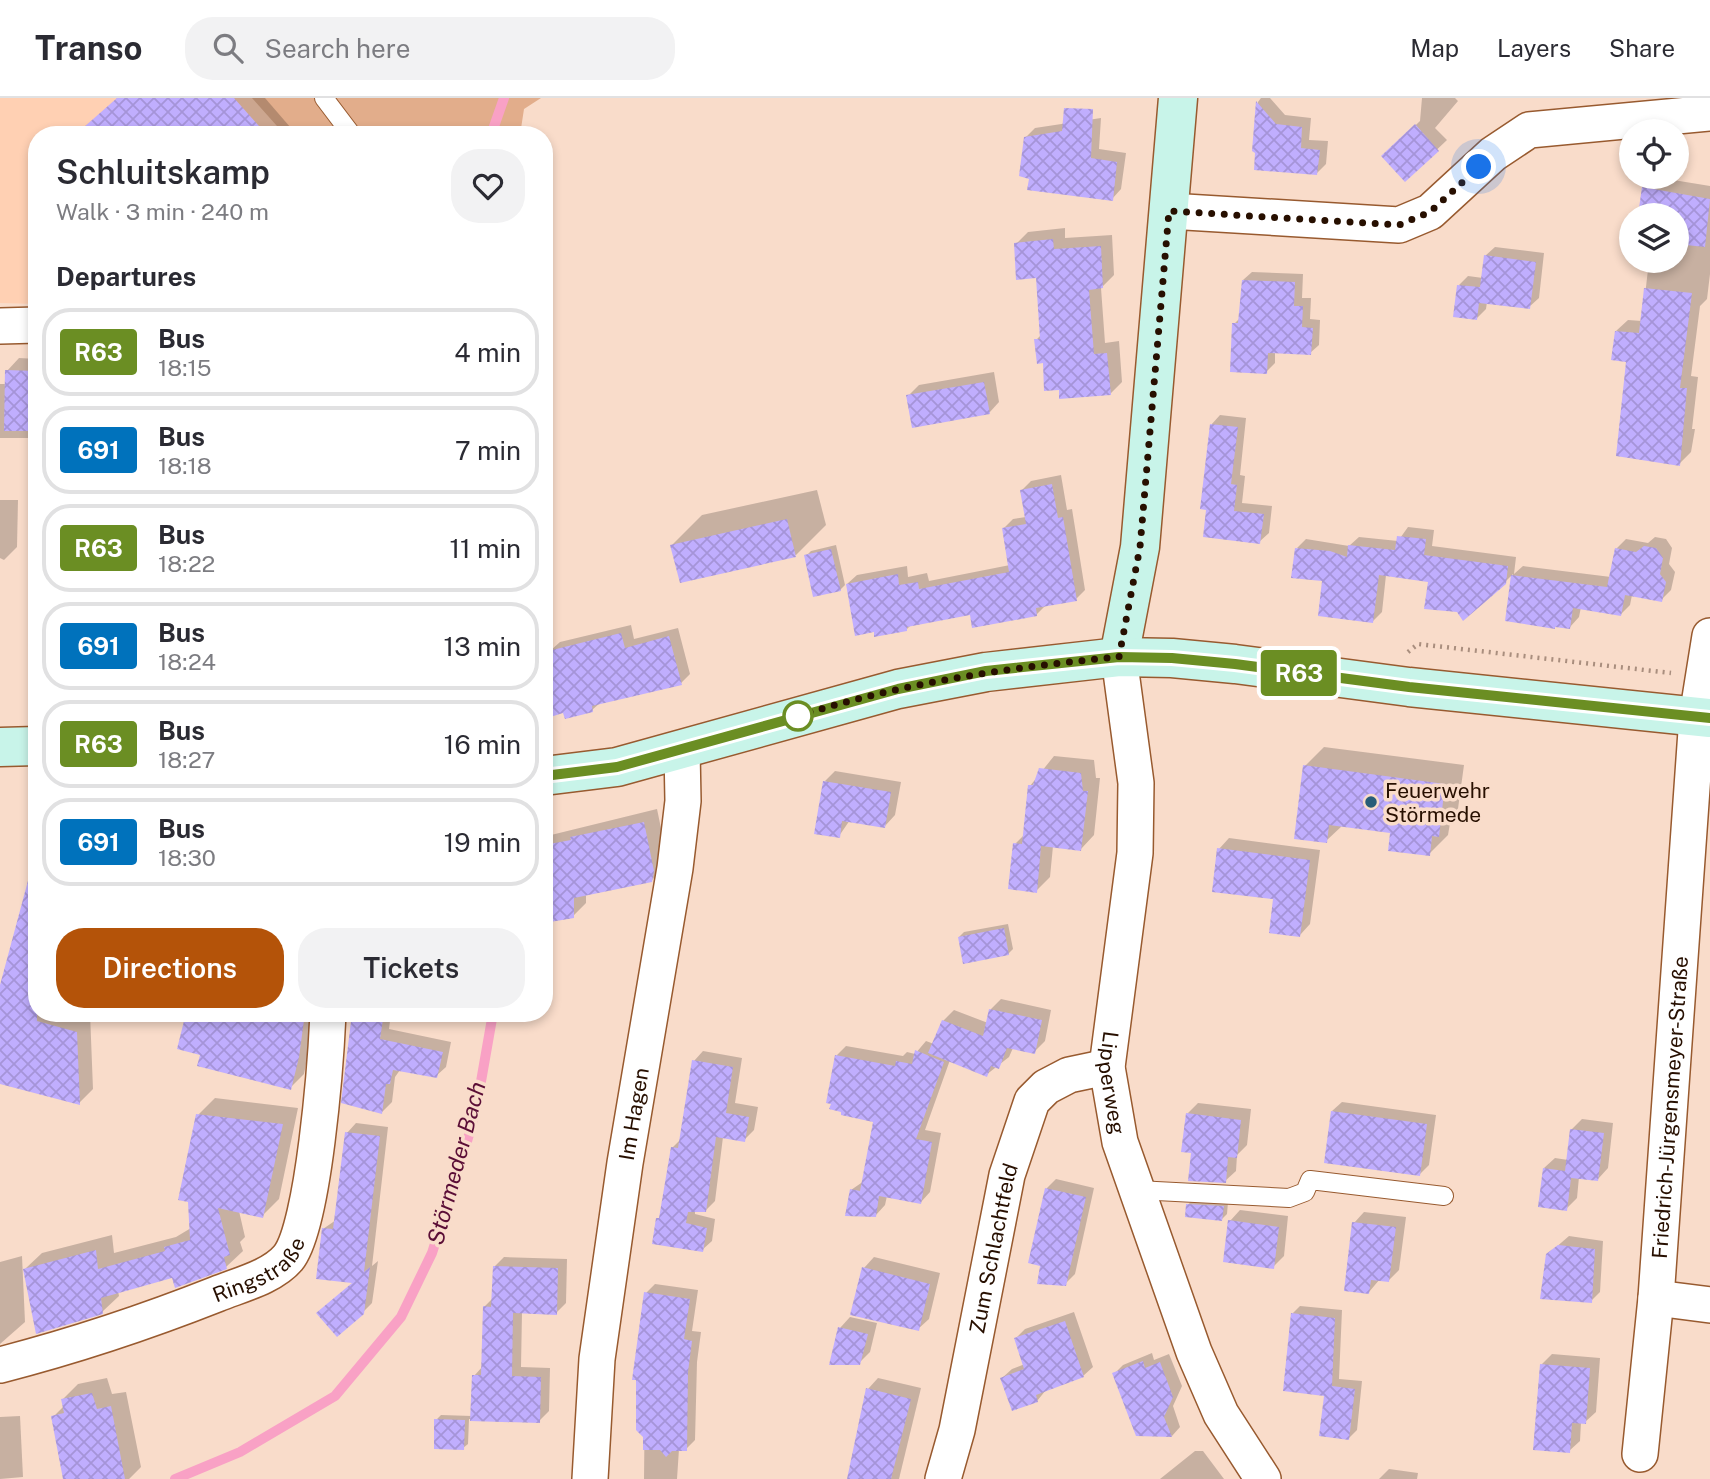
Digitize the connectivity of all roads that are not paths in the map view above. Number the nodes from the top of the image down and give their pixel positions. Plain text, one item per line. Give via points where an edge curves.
1 (324, 98) edge
2 (1178, 98) edge
3 (1710, 113) edge
4 (345, 126) edge
5 (1169, 211) junction
6 (28, 325) edge
7 (0, 326) edge
8 (1710, 636) edge
9 (1119, 657) junction
10 (1704, 718) edge
11 (28, 746) edge
12 (0, 747) edge
13 (682, 750) junction
14 (553, 775) edge
15 (1696, 918) edge
16 (327, 1022) edge
17 (1107, 1066) junction
18 (1137, 1190) junction
19 (1444, 1196) dead end
20 (1656, 1298) junction
21 (1710, 1305) edge
22 (0, 1365) edge
23 (1640, 1454) dead end
24 (590, 1479) edge
25 (943, 1479) edge
26 (1263, 1479) edge

1 - 4 lane
2 - 5 main road
3 - 5 street via 1530,130 1493,154 1430,212 1399,225
5 - 9 main road via 1140,547
6 - 7 street
8 - 10 street, Friedrich-Jürgensmeyer-Straße
9 - 10 main road via 1184,659
9 - 13 main road via 986,671 898,689
9 - 17 street, Lipperweg via 1136,783 1135,853
10 - 15 street, Friedrich-Jürgensmeyer-Straße
11 - 12 main road
13 - 14 main road via 617,767
13 - 24 street, Im Hagen via 675,868 597,1359
15 - 20 street, Friedrich-Jürgensmeyer-Straße
16 - 22 street, Ringstraße via 317,1136 301,1231 288,1258 261,1277 149,1321
17 - 18 street, Lipperweg via 1120,1142
17 - 25 street, Zum Schlachtfeld via 1069,1075 1032,1101 1007,1175 957,1430
18 - 19 lane via 1289,1198 1305,1192 1310,1180
18 - 26 street, Lipperweg via 1221,1414
20 - 21 street
20 - 23 street, Friedrich-Jürgensmeyer-Straße

